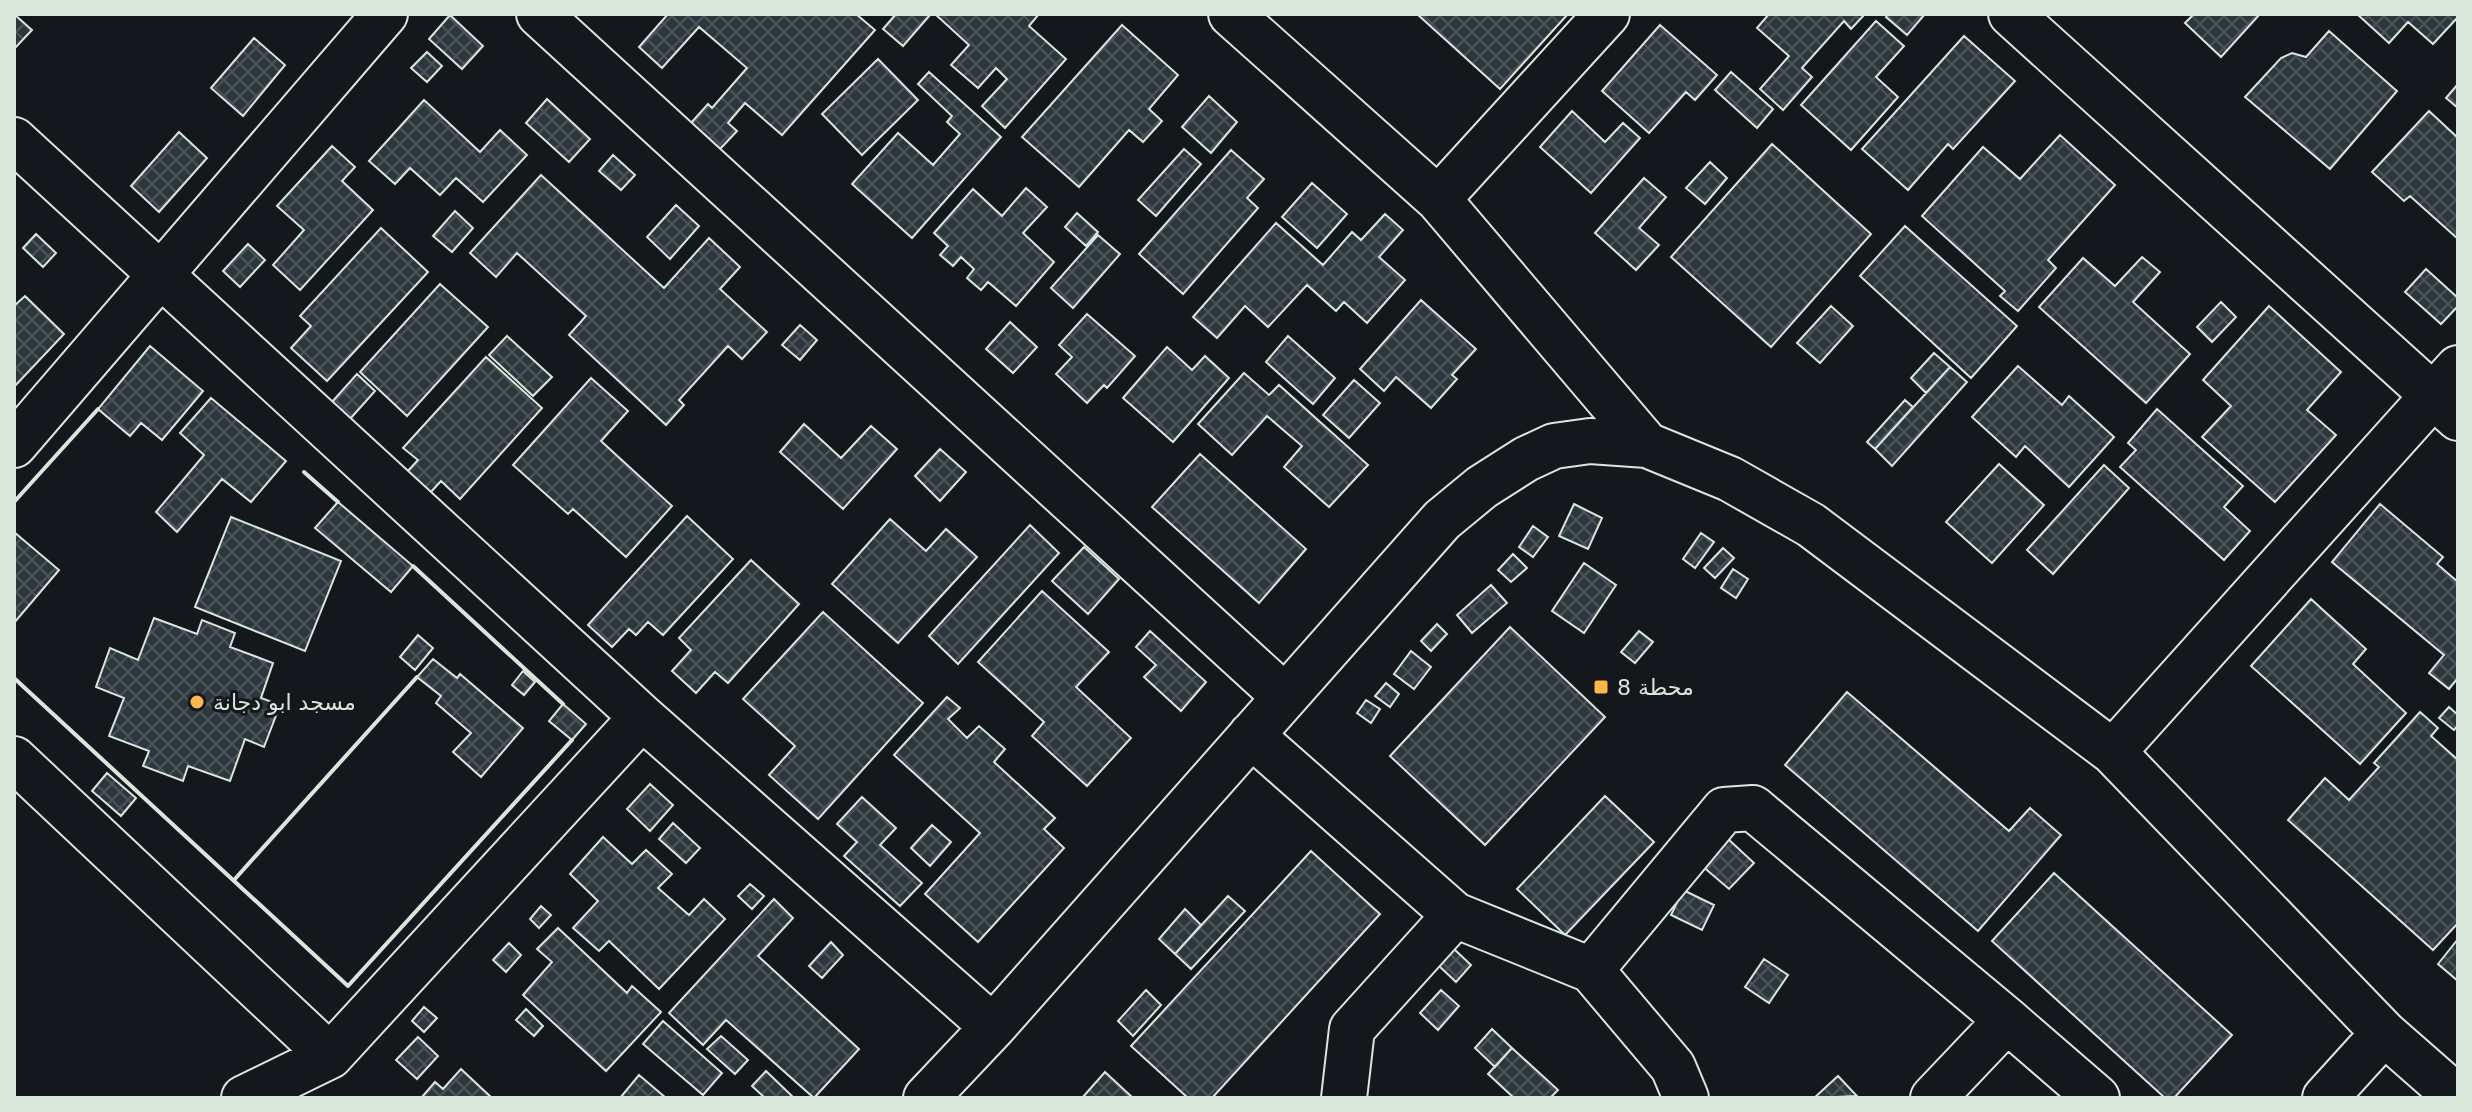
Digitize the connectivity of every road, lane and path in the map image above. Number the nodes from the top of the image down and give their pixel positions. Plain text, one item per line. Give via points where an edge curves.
1 (385, 14) edge
2 (539, 14) edge
3 (1231, 14) edge
4 (1607, 14) edge
5 (2011, 14) edge
6 (14, 140) edge
7 (1438, 199) junction
8 (161, 276) junction
9 (2450, 394) edge
10 (14, 445) edge
11 (1647, 445) junction
12 (1284, 696) junction
13 (642, 717) junction
14 (1251, 735) junction
15 (2113, 752) junction
16 (14, 759) edge
17 (1455, 915) junction
18 (1591, 970) junction
19 (2007, 1020) junction
20 (993, 1027) junction
21 (2384, 1033) junction
22 (330, 1056) junction
23 (244, 1098) edge
24 (926, 1098) edge
25 (1344, 1098) edge
26 (1686, 1098) edge
27 (1933, 1098) edge
28 (2097, 1098) edge
29 (2325, 1098) edge
30 (2458, 1098) edge

1 - 8 street
2 - 12 street
3 - 7 street
4 - 7 street
5 - 9 street
6 - 8 street
7 - 11 street
8 - 10 street
8 - 13 street
9 - 15 street
11 - 12 street via 1590,441 1554,446 1482,487 1442,520
11 - 15 street via 1730,479 1811,525
12 - 14 street
13 - 20 street
13 - 22 street
14 - 17 street
14 - 20 street
15 - 21 street
16 - 22 street
17 - 18 street
17 - 25 street via 1352,1029
18 - 19 street via 1724,810 1753,808
18 - 26 street via 1673,1067
19 - 27 street
19 - 28 street
20 - 24 street
21 - 29 street
21 - 30 street
22 - 23 street

